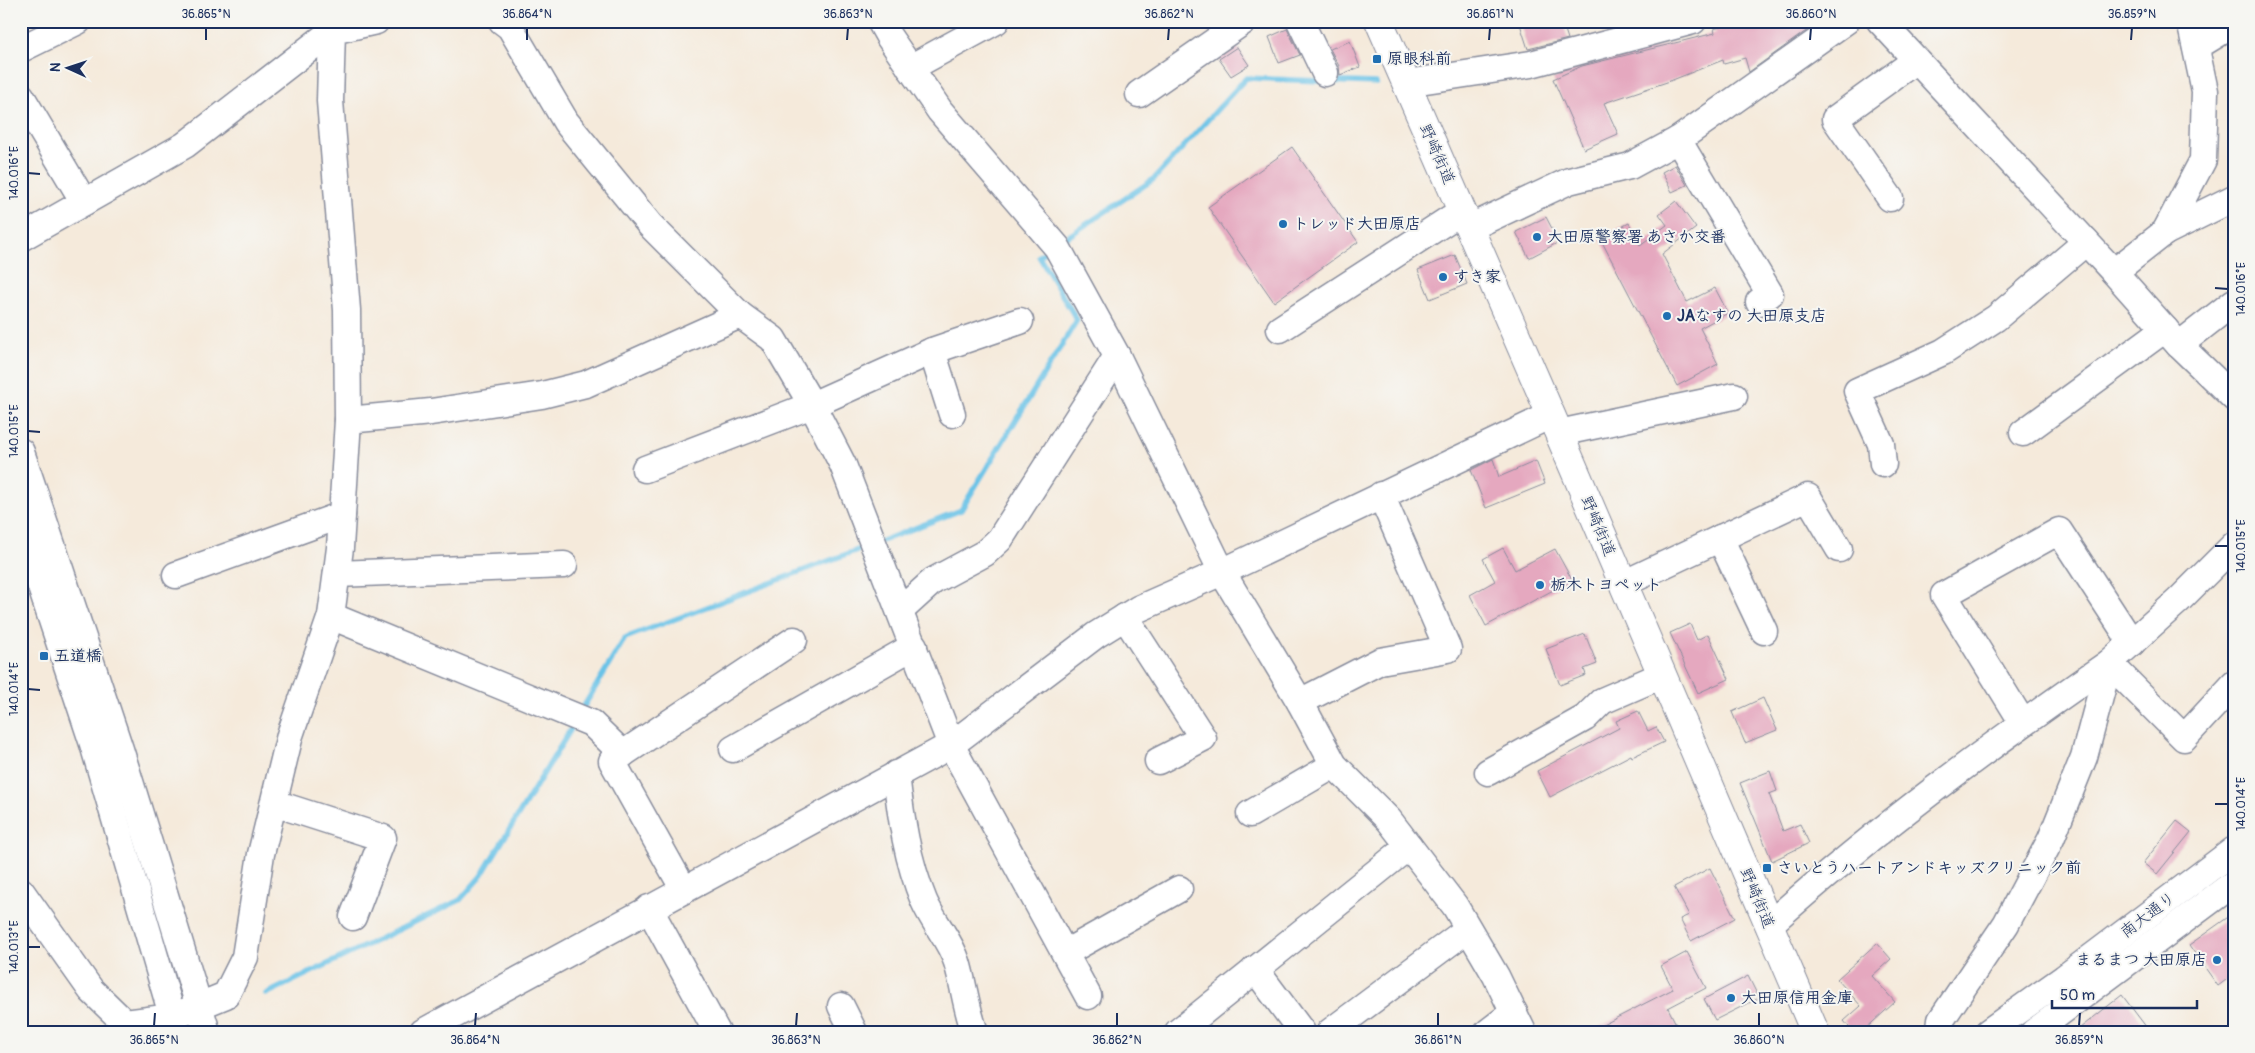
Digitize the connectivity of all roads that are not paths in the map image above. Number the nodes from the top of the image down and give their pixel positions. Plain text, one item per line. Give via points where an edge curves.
1 (78, 21) edge
2 (376, 21) edge
3 (880, 21) edge
4 (996, 21) edge
5 (1244, 21) edge
6 (1300, 21) edge
7 (1379, 21) edge
8 (1693, 21) edge
9 (1846, 21) edge
10 (1880, 21) edge
11 (2190, 21) edge
12 (511, 23) edge
13 (2234, 24) edge
14 (332, 26) edge
15 (2196, 47) junction
16 (21, 50) edge
17 (1916, 60) junction
18 (910, 68) junction
19 (1325, 73) dead end
20 (1406, 82) junction
21 (1139, 94) dead end
22 (21, 96) edge
23 (1678, 140) junction
24 (1890, 198) dead end
25 (2234, 198) edge
26 (84, 202) junction
27 (1465, 219) junction
28 (2165, 232) junction
29 (21, 238) edge
30 (2086, 242) junction
31 (2114, 272) junction
32 (1759, 302) dead end
33 (2234, 302) edge
34 (740, 315) junction
35 (1020, 321) dead end
36 (1280, 329) dead end
37 (2172, 337) junction
38 (932, 351) junction
39 (1117, 356) junction
40 (1734, 396) dead end
41 (2234, 398) edge
42 (812, 405) junction
43 (952, 414) dead end
44 (348, 420) junction
45 (1555, 424) junction
46 (2022, 433) dead end
47 (21, 452) edge
48 (1883, 464) dead end
49 (645, 469) dead end
50 (1381, 495) junction
51 (342, 515) junction
52 (21, 527) edge
53 (1720, 538) junction
54 (2234, 545) edge
55 (1839, 549) dead end
56 (564, 565) dead end
57 (1222, 572) junction
58 (336, 574) junction
59 (176, 575) dead end
60 (1623, 584) junction
61 (900, 611) junction
62 (332, 616) junction
63 (1125, 617) junction
64 (1764, 631) dead end
65 (794, 640) dead end
66 (2132, 643) junction
67 (914, 646) junction
68 (2109, 663) junction
69 (1662, 674) junction
70 (2234, 684) edge
71 (1300, 702) junction
72 (2023, 723) junction
73 (951, 745) junction
74 (733, 749) dead end
75 (623, 754) junction
76 (1158, 761) dead end
77 (1334, 765) junction
78 (1488, 772) dead end
79 (896, 774) junction
80 (274, 803) junction
81 (1250, 814) dead end
82 (1409, 846) junction
83 (2234, 850) edge
84 (2234, 883) edge
85 (1179, 889) dead end
86 (684, 890) junction
87 (21, 891) edge
88 (649, 908) junction
89 (353, 917) dead end
90 (1769, 925) junction
91 (1468, 929) junction
92 (1065, 953) junction
93 (1255, 969) junction
94 (1088, 996) dead end
95 (841, 1006) dead end
96 (200, 1007) junction
97 (1518, 1022) edge
98 (175, 1024) edge
99 (207, 1032) edge
100 (423, 1032) edge
101 (717, 1032) edge
102 (854, 1032) edge
103 (975, 1032) edge
104 (1178, 1032) edge
105 (1302, 1032) edge
106 (1330, 1032) edge
107 (1488, 1032) edge
108 (1815, 1032) edge
109 (1943, 1032) edge
110 (1988, 1032) edge
111 (2034, 1032) edge

1 - 16 street
2 - 14 street
3 - 18 street
4 - 18 street
5 - 21 street
6 - 19 street
7 - 20 highway, 野崎街道
8 - 20 street via 1531,64
9 - 23 street
10 - 17 street
11 - 15 street
12 - 34 street via 566,122 650,226
13 - 15 street
14 - 26 street via 185,145
14 - 44 street via 330,101 348,310
15 - 28 street via 2205,91 2203,160
17 - 24 street via 1835,119
17 - 30 street
18 - 39 street via 940,111 1058,247
20 - 27 highway, 野崎街道
22 - 26 street
23 - 27 street via 1630,166 1569,181
23 - 32 street via 1770,294
25 - 28 street
26 - 29 street
27 - 36 street
27 - 45 highway, 野崎街道
28 - 31 street
30 - 31 street
30 - 48 street via 1996,318 1943,352 1857,391 1881,444
31 - 37 street
33 - 37 street
34 - 42 street via 774,339
34 - 44 street via 586,384 542,395 431,412
35 - 38 street
37 - 41 street
37 - 46 street
38 - 42 street
38 - 43 street
39 - 57 street
39 - 61 street via 1000,539 985,553 933,581
40 - 45 street
42 - 49 street
42 - 61 street via 843,465
44 - 51 street
45 - 50 street
45 - 60 highway, 野崎街道
47 - 96 street via 120,749
50 - 57 street
50 - 71 street via 1448,649 1380,661
51 - 58 street
51 - 59 street
52 - 98 street via 93,744
53 - 55 street via 1808,497
53 - 60 street
53 - 64 street
54 - 66 street
56 - 58 street
57 - 63 street
57 - 71 street
58 - 62 street
60 - 69 highway, 野崎街道
61 - 67 street
62 - 75 street via 591,723
62 - 80 street via 290,736
63 - 73 street via 1096,635
63 - 76 street via 1203,738
65 - 75 street
66 - 68 street
66 - 72 street via 2058,531 1944,595
67 - 73 street
67 - 74 street
68 - 70 street via 2184,738
68 - 72 street
68 - 109 street via 2084,756 2051,839 2006,924 1941,1020
69 - 78 street via 1602,701 1585,718
69 - 90 highway, 野崎街道
71 - 77 street
72 - 90 street via 1827,872
73 - 79 street
73 - 92 street
75 - 86 street via 612,761
77 - 81 street
77 - 82 street via 1389,820
79 - 86 street
79 - 103 street via 903,830 913,869 924,902 956,960
80 - 89 street via 383,838
80 - 96 street via 261,854 245,957 226,995
82 - 91 street via 1455,906
82 - 93 street
83 - 110 street, 南大通り
84 - 111 street, 南大通り
85 - 92 street
86 - 88 street
87 - 98 street via 91,990 125,1023
88 - 100 street
88 - 101 street
90 - 108 highway, 野崎街道
91 - 97 street
91 - 106 street
92 - 94 street
93 - 104 street
93 - 105 street
95 - 102 street
96 - 98 street
96 - 99 street
97 - 107 street

